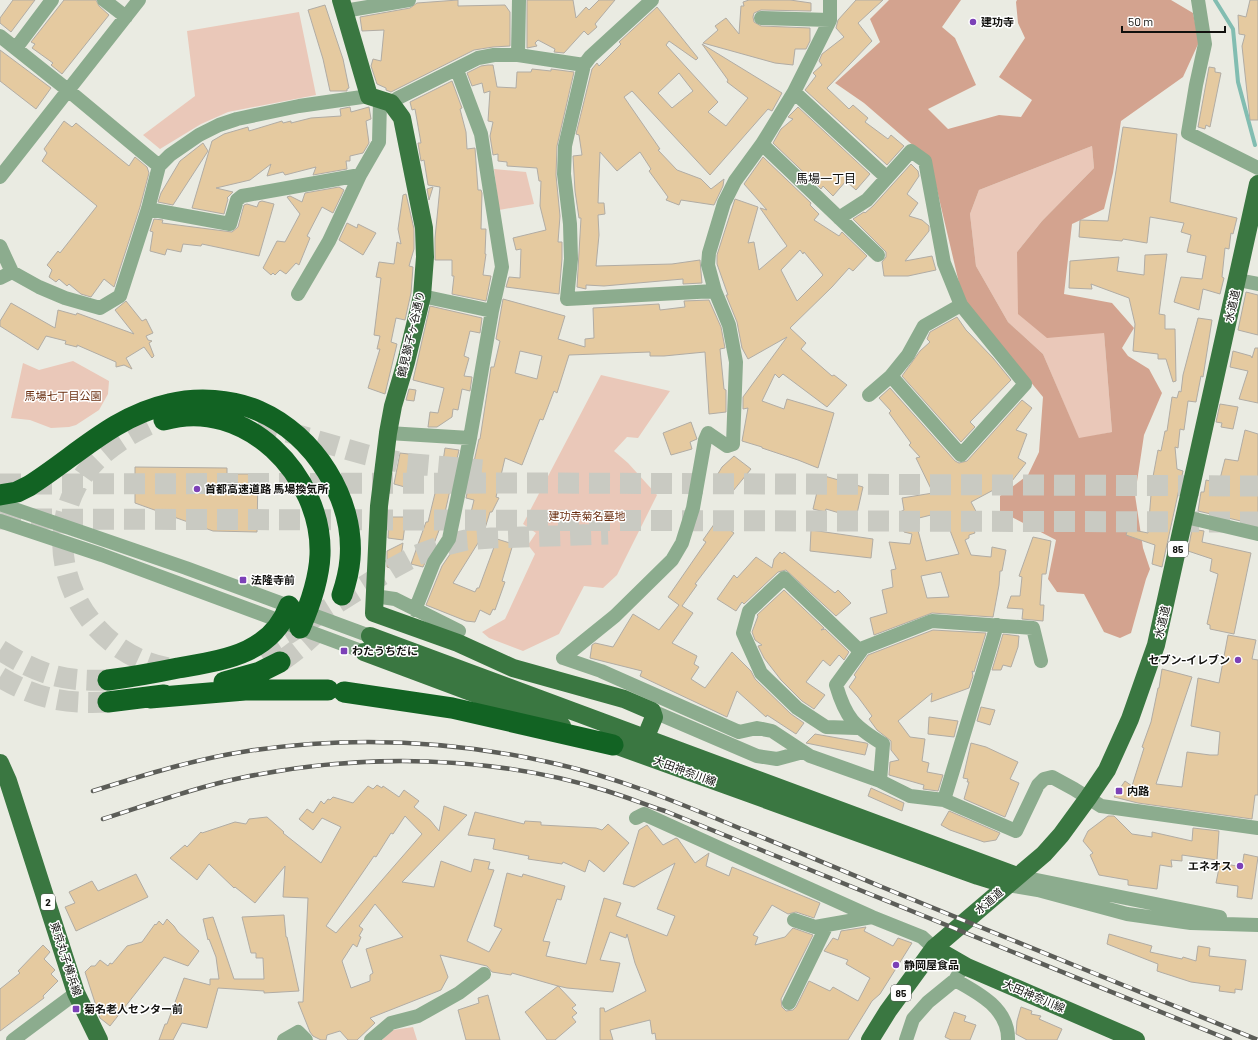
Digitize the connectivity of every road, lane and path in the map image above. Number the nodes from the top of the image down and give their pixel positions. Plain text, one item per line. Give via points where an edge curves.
1 (52, 0) edge
2 (104, 0) edge
3 (139, 0) edge
4 (409, 0) edge
5 (518, 0) edge
6 (652, 0) edge
7 (830, 0) edge
8 (1198, 0) edge
9 (342, 5) edge
10 (126, 17) junction
11 (761, 18) dead end
12 (830, 20) junction
13 (0, 36) edge
14 (16, 48) junction
15 (518, 55) junction
16 (584, 64) junction
17 (457, 70) junction
18 (69, 91) junction
19 (794, 92) junction
20 (380, 100) junction
21 (762, 144) junction
22 (158, 166) junction
23 (1258, 168) edge
24 (360, 175) junction
25 (0, 177) edge
26 (886, 177) junction
27 (1258, 184) edge
28 (148, 209) junction
29 (839, 218) junction
30 (0, 246) edge
31 (878, 255) dead end
32 (6, 275) edge
33 (1238, 280) junction
34 (1258, 284) edge
35 (715, 291) junction
36 (298, 294) dead end
37 (422, 296) junction
38 (961, 304) junction
39 (492, 311) junction
40 (891, 376) junction
41 (869, 395) dead end
42 (148, 425) tunnel mouth
43 (388, 433) junction
44 (470, 438) junction
45 (0, 495) edge
46 (0, 504) edge
47 (1186, 517) junction
48 (0, 521) edge
49 (1258, 534) edge
50 (342, 595) dead end
51 (374, 596) junction
52 (415, 610) junction
53 (295, 617) junction
54 (997, 624) junction
55 (460, 632) dead end
56 (367, 644) junction
57 (860, 651) junction
58 (1041, 661) dead end
59 (280, 662) tunnel mouth
60 (108, 680) tunnel mouth
61 (150, 698) junction
62 (108, 702) tunnel mouth
63 (652, 710) junction
64 (857, 728) junction
65 (645, 739) junction
66 (612, 745) junction
67 (803, 752) junction
68 (0, 763) edge
69 (880, 781) junction
70 (1088, 798) junction
71 (944, 800) junction
72 (636, 818) dead end
73 (1258, 828) edge
74 (1012, 880) junction
75 (872, 917) junction
76 (794, 920) dead end
77 (1258, 925) edge
78 (827, 926) junction
79 (934, 948) junction
80 (959, 973) junction
81 (484, 974) dead end
82 (76, 993) junction
83 (789, 1004) dead end
84 (13, 1040) edge
85 (99, 1040) edge
86 (284, 1040) edge
87 (306, 1040) edge
88 (371, 1040) edge
89 (870, 1040) edge
90 (906, 1040) edge
91 (1008, 1040) edge
92 (1136, 1040) edge

1 - 14 street
2 - 10 street
3 - 10 street
4 - 9 street
5 - 15 street
6 - 16 street
7 - 12 street
8 - 23 street via 1205,44 1188,133
9 - 20 main road, 鶴見獅子ヶ谷通り
10 - 18 street
11 - 12 street
12 - 19 street
13 - 14 street
14 - 18 street
15 - 16 street
15 - 17 street via 478,58
16 - 35 street via 565,146 564,174 571,259 567,299
17 - 20 street via 398,98
17 - 39 street via 481,134 502,267
18 - 22 street
18 - 25 street
19 - 21 street
19 - 26 street
20 - 22 street via 299,106 219,125 170,155
20 - 24 street via 379,142
20 - 37 main road, 鶴見獅子ヶ谷通り via 402,118 424,228
21 - 29 street
21 - 35 street via 734,181 722,210 709,253 708,265
22 - 28 street
24 - 28 street via 242,196 237,200 230,224
24 - 36 street via 329,241
26 - 29 street via 867,200
26 - 38 street via 911,151 925,161 944,263
27 - 33 main road, 水道道 / 85
28 - 32 street via 120,296 100,308 65,298
29 - 31 street
30 - 32 street
33 - 34 street
33 - 47 main road, 水道道 / 85
35 - 67 street via 729,325 736,362 733,444 727,446 708,433 692,508 682,543 672,560 615,616 563,658 739,732 757,728 772,731
37 - 39 street
37 - 43 main road, 鶴見獅子ヶ谷通り
38 - 40 street via 924,326 908,355
38 - 40 street via 1026,384 961,455
39 - 44 street
40 - 41 street
42 - 53 highway via 170,418 191,416 211,417 230,422 265,441 295,471 314,511 320,554 318,574
43 - 44 street
43 - 51 main road, 鶴見獅子ヶ谷通り via 379,506
44 - 52 street via 449,539 434,562
45 - 50 highway via 17,492 29,486 104,433 146,411 194,400 237,404 258,410 279,421 297,435 324,466 335,486 348,524 350,542 350,560
46 - 53 street via 75,528
47 - 49 street
47 - 70 main road, 水道道 / 85 via 1156,645 1130,719 1107,770
48 - 53 street
51 - 52 street via 395,599
51 - 63 main road via 374,613 458,643 513,668 624,699
52 - 55 street
53 - 56 street
53 - 60 highway via 264,641 238,655
54 - 57 street via 932,621
54 - 58 street via 1033,628
54 - 71 street
56 - 65 main road, 大田神奈川線
56 - 66 main road, 大田神奈川線
57 - 64 street via 836,685 842,707
57 - 64 street via 784,578 749,611 743,633 761,673 797,708 826,727
59 - 61 highway via 239,679
61 - 62 highway
61 - 66 highway via 245,690 336,691 452,708
63 - 65 main road via 654,717
63 - 67 street via 757,756 777,759
64 - 69 street via 883,744
65 - 74 main road, 大田神奈川線
66 - 74 main road, 大田神奈川線 via 978,876
67 - 69 street
68 - 82 main road, 東京丸子横浜線 / 2 via 11,788
69 - 71 street via 910,796
70 - 71 street via 1052,777 1044,779 1038,785 1016,831
70 - 73 street via 1101,806
70 - 74 main road, 水道道 / 85 via 1044,854
72 - 75 street via 644,814
74 - 77 street via 1038,890 1127,914 1191,923
74 - 79 main road, 水道道 / 85
75 - 78 street
75 - 79 street via 922,937
76 - 78 street via 815,927
78 - 83 street
79 - 80 main road, 大田神奈川線
79 - 89 main road, 水道道 / 85
80 - 90 street via 913,1019
80 - 91 street via 1005,1019
80 - 92 main road, 大田神奈川線
81 - 88 street via 459,993 418,1016 391,1022
82 - 84 street
82 - 85 main road, 東京丸子横浜線 / 2
86 - 87 street via 298,1032

